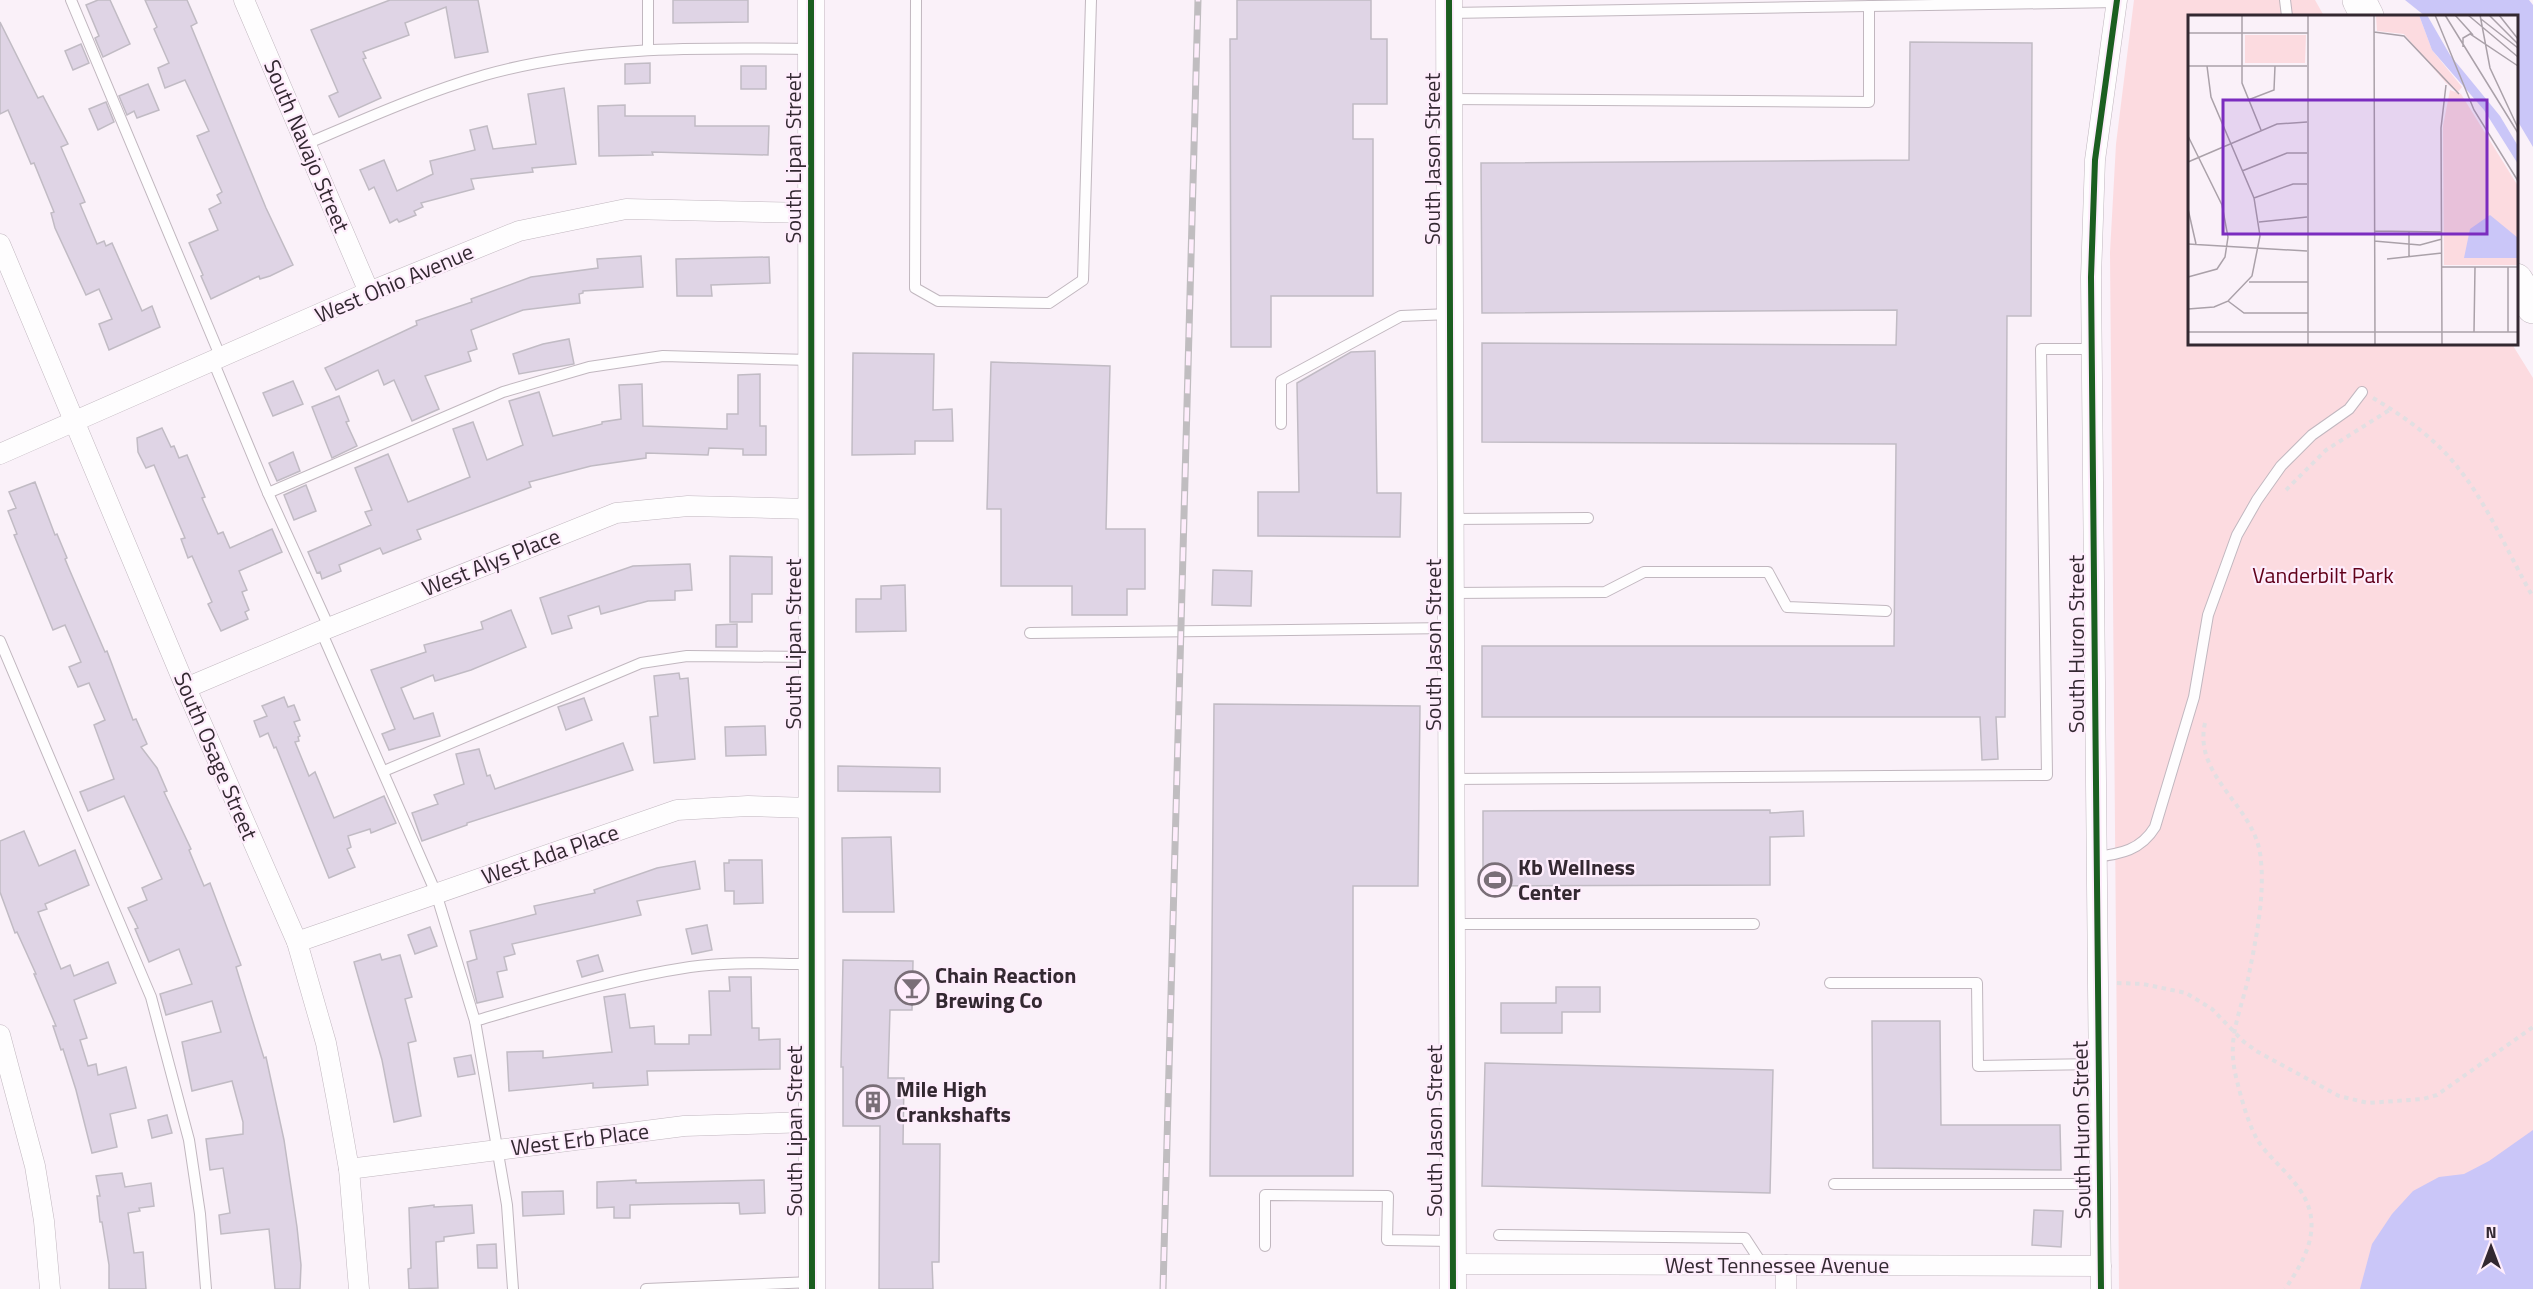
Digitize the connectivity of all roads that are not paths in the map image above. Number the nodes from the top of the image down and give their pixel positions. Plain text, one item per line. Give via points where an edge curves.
1 (71, 0) edge
2 (245, 0) edge
3 (648, 0) edge
4 (811, 0) edge
5 (916, 0) edge
6 (1091, 0) edge
7 (2285, 0) edge
8 (2359, 0) edge
9 (2084, 1) edge
10 (2117, 1) edge
11 (1869, 6) junction
12 (1449, 7) edge
13 (2287, 15) edge
14 (2366, 15) edge
15 (811, 49) junction
16 (648, 50) junction
17 (1449, 99) junction
18 (306, 144) junction
19 (811, 213) junction
20 (0, 244) edge
21 (2518, 282) edge
22 (369, 292) junction
23 (2533, 307) edge
24 (1450, 314) junction
25 (2091, 350) junction
26 (217, 359) junction
27 (810, 360) junction
28 (2362, 392) dead end
29 (76, 421) junction
30 (1281, 424) dead end
31 (0, 454) edge
32 (268, 493) junction
33 (811, 509) junction
34 (1588, 518) dead end
35 (1451, 519) junction
36 (1451, 593) junction
37 (1886, 611) dead end
38 (1451, 628) junction
39 (325, 629) junction
40 (1030, 633) dead end
41 (0, 641) edge
42 (810, 657) junction
43 (186, 688) junction
44 (384, 771) junction
45 (1452, 779) junction
46 (811, 808) junction
47 (2095, 857) junction
48 (436, 893) junction
49 (1452, 924) junction
50 (1754, 924) dead end
51 (297, 942) junction
52 (810, 964) junction
53 (1830, 983) dead end
54 (476, 1021) junction
55 (0, 1035) edge
56 (2099, 1064) junction
57 (812, 1122) junction
58 (499, 1149) junction
59 (349, 1169) junction
60 (1834, 1184) dead end
61 (2100, 1184) junction
62 (1499, 1235) dead end
63 (1265, 1246) dead end
64 (1453, 1252) junction
65 (1762, 1264) junction
66 (1786, 1265) junction
67 (2101, 1266) junction
68 (812, 1286) edge
69 (50, 1289) edge
70 (206, 1289) edge
71 (359, 1289) edge
72 (513, 1289) edge
73 (646, 1289) edge
74 (1453, 1289) edge
75 (1786, 1289) edge
76 (2101, 1289) edge

1 - 26 lane
2 - 18 street, South Navajo Street
3 - 16 lane
4 - 15 street, South Lipan Street
5 - 6 lane via 915,288 938,301 1049,303 1083,280
7 - 13 lane
8 - 14 highway
9 - 10 lane
9 - 11 lane
10 - 25 street, South Huron Street via 2095,160
11 - 12 lane
11 - 17 lane via 1869,102
12 - 17 street, South Jason Street
15 - 16 lane
15 - 19 street, South Lipan Street
16 - 18 lane via 555,60 486,75 425,94
17 - 24 street, South Jason Street
18 - 22 street, South Navajo Street
19 - 22 street, West Ohio Avenue via 626,209 519,231
19 - 27 street, South Lipan Street
20 - 29 street, South Osage Street
21 - 23 highway
22 - 26 street, West Ohio Avenue
24 - 30 lane via 1401,316 1281,381
24 - 35 street, South Jason Street
25 - 45 lane via 2042,350 2047,775
25 - 47 street, South Huron Street
26 - 29 street, West Ohio Avenue
26 - 32 lane
27 - 32 lane via 663,356 589,367 503,392
27 - 33 street, South Lipan Street
28 - 47 lane via 2349,410 2292,454 2257,500 2237,535 2212,601 2194,697 2155,827 2134,849
29 - 31 street, West Ohio Avenue
29 - 43 street, South Osage Street
32 - 39 lane
33 - 39 street, West Alys Place via 688,506 616,513
33 - 42 street, South Lipan Street
34 - 35 lane
35 - 36 street, South Jason Street
36 - 37 lane via 1605,592 1644,572 1768,572 1787,607
36 - 38 street, South Jason Street
38 - 40 lane
38 - 45 street, South Jason Street
39 - 43 street, West Alys Place
39 - 44 lane
41 - 70 lane via 151,997 189,1140
42 - 44 lane via 687,656 641,663
42 - 46 street, South Lipan Street
43 - 51 street, South Osage Street
44 - 48 lane
45 - 49 street, South Jason Street
46 - 48 street, West Ada Place via 677,810
46 - 52 street, South Lipan Street
47 - 56 street, South Huron Street
48 - 51 street, West Ada Place
48 - 54 lane
49 - 50 lane
49 - 64 street, South Jason Street
51 - 59 street, South Osage Street via 326,1043
52 - 54 lane via 691,967 602,984
52 - 57 street, South Lipan Street
53 - 56 lane via 1977,983 1978,1066
54 - 58 lane
55 - 69 street via 35,1166
56 - 61 street, South Huron Street
57 - 58 street, West Erb Place via 684,1126
57 - 68 street, South Lipan Street
58 - 59 street, West Erb Place
58 - 72 lane
59 - 71 street, South Osage Street
60 - 61 lane
61 - 67 street, South Huron Street
62 - 65 lane via 1745,1238
63 - 64 lane via 1265,1195 1388,1196 1387,1240
64 - 65 street, West Tennessee Avenue
64 - 74 street, South Jason Street
65 - 66 street, West Tennessee Avenue
66 - 67 street, West Tennessee Avenue
66 - 75 street
67 - 76 street, South Huron Street
68 - 73 lane

